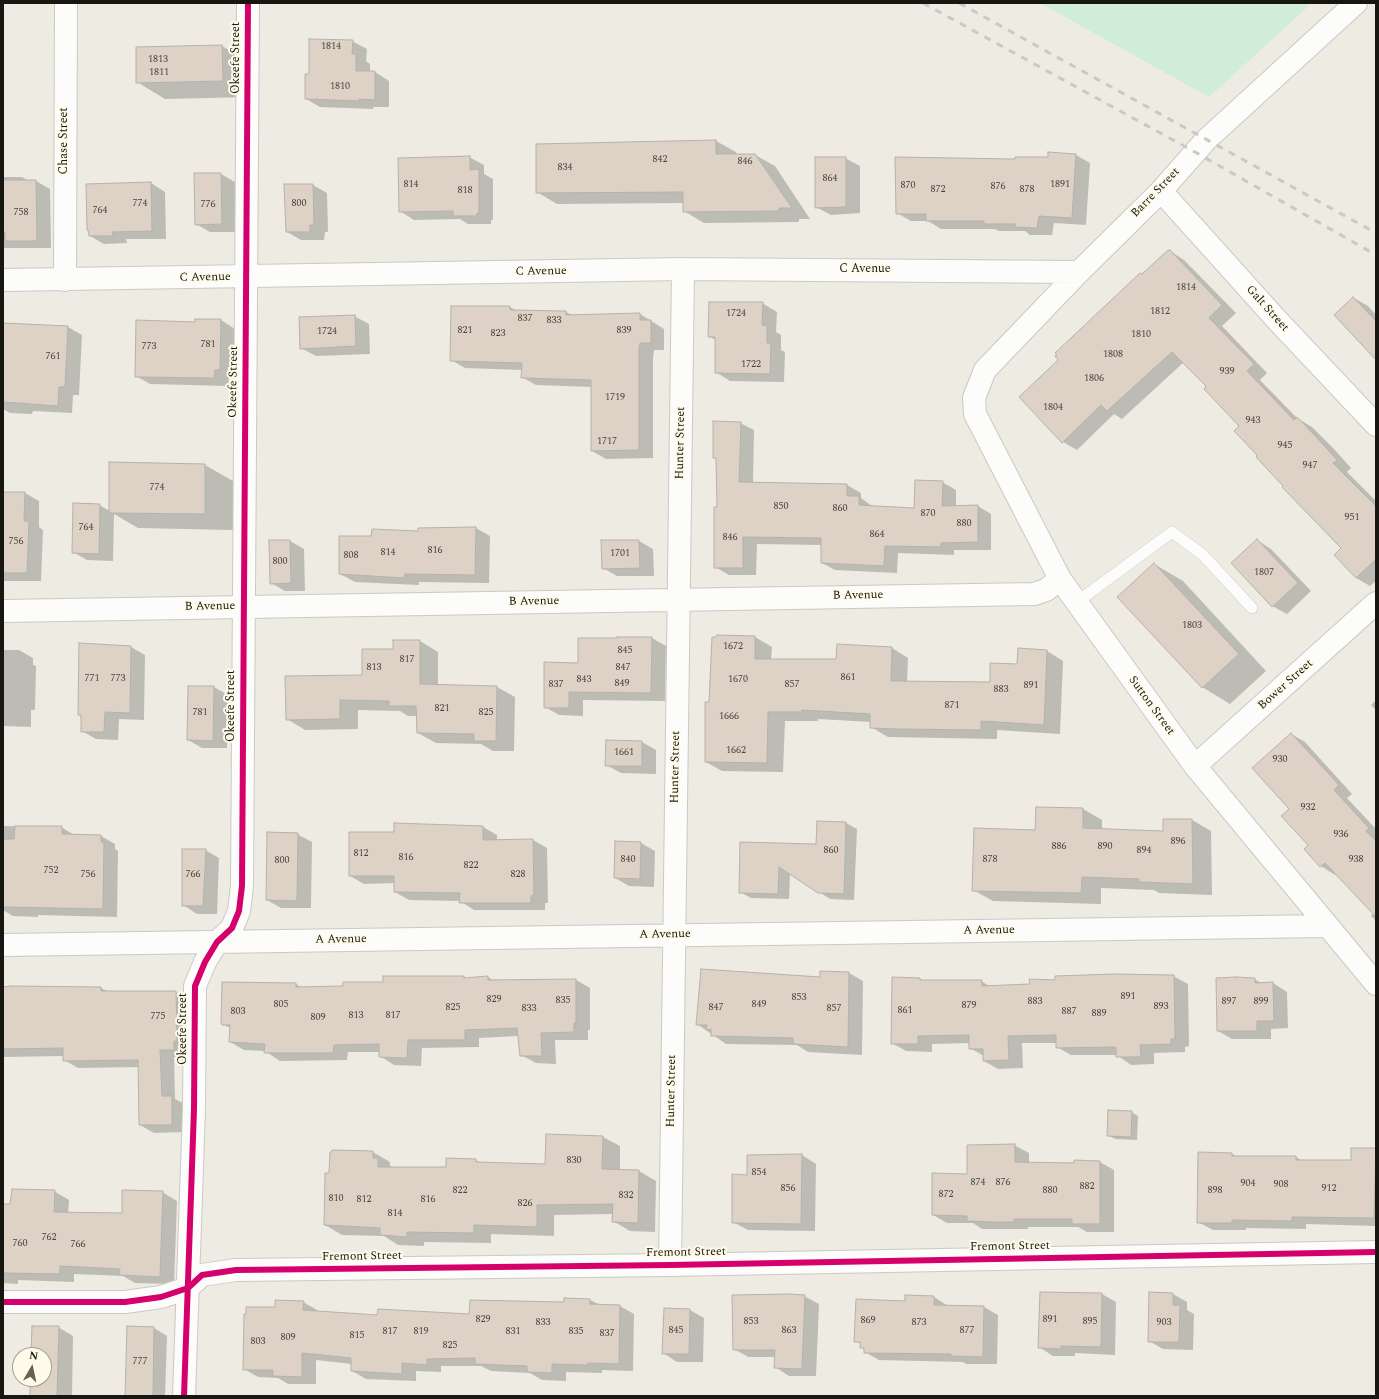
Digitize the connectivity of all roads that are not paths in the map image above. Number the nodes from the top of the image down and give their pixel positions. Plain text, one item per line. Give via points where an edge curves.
1 (66, 3) edge
2 (248, 3) edge
3 (1356, 3) edge
4 (1161, 191) junction
5 (683, 269) junction
6 (1079, 272) junction
7 (247, 277) junction
8 (3, 280) edge
9 (65, 280) junction
10 (974, 398) joint
11 (1376, 425) edge
12 (1060, 579) junction
13 (679, 600) junction
14 (1077, 602) junction
15 (1376, 603) edge
16 (243, 607) junction
17 (1252, 608) dead end
18 (3, 611) edge
19 (1194, 766) junction
20 (1326, 926) junction
21 (674, 935) junction
22 (217, 942) junction
23 (3, 945) edge
24 (1376, 984) edge
25 (1376, 1252) edge
26 (670, 1265) junction
27 (188, 1288) junction
28 (3, 1302) edge
29 (184, 1396) edge

1 - 9 street, Chase Street
2 - 7 street, Okeefe Street
3 - 4 street, Barre Street via 1206,140
4 - 6 street, Barre Street
4 - 11 street, Galt Street
5 - 6 street, C Avenue
5 - 7 street, C Avenue
5 - 13 street, Hunter Street
6 - 10 street, Barre Street via 985,370
7 - 9 street, C Avenue
7 - 16 street, Okeefe Street
8 - 9 street, C Avenue
10 - 12 street, Sutton Street via 975,414
12 - 13 street, B Avenue via 1046,590 1034,594
12 - 14 street, Sutton Street
13 - 16 street, B Avenue
13 - 21 street, Hunter Street
14 - 17 lane via 1172,532 1203,555
14 - 19 street, Sutton Street
15 - 19 street, Bower Street
16 - 18 street, B Avenue
16 - 22 street, Okeefe Street via 242,886 239,911 232,928
19 - 20 street, Sutton Street
20 - 21 street, A Avenue
20 - 24 street, Sutton Street
21 - 22 street, A Avenue
21 - 26 street, Hunter Street
22 - 23 street, A Avenue
22 - 27 street, Okeefe Street via 195,986
25 - 26 street, Fremont Street
26 - 27 street, Fremont Street via 236,1270 202,1275
27 - 28 street, Fremont Street via 161,1297 125,1302
27 - 29 street, Okeefe Street

